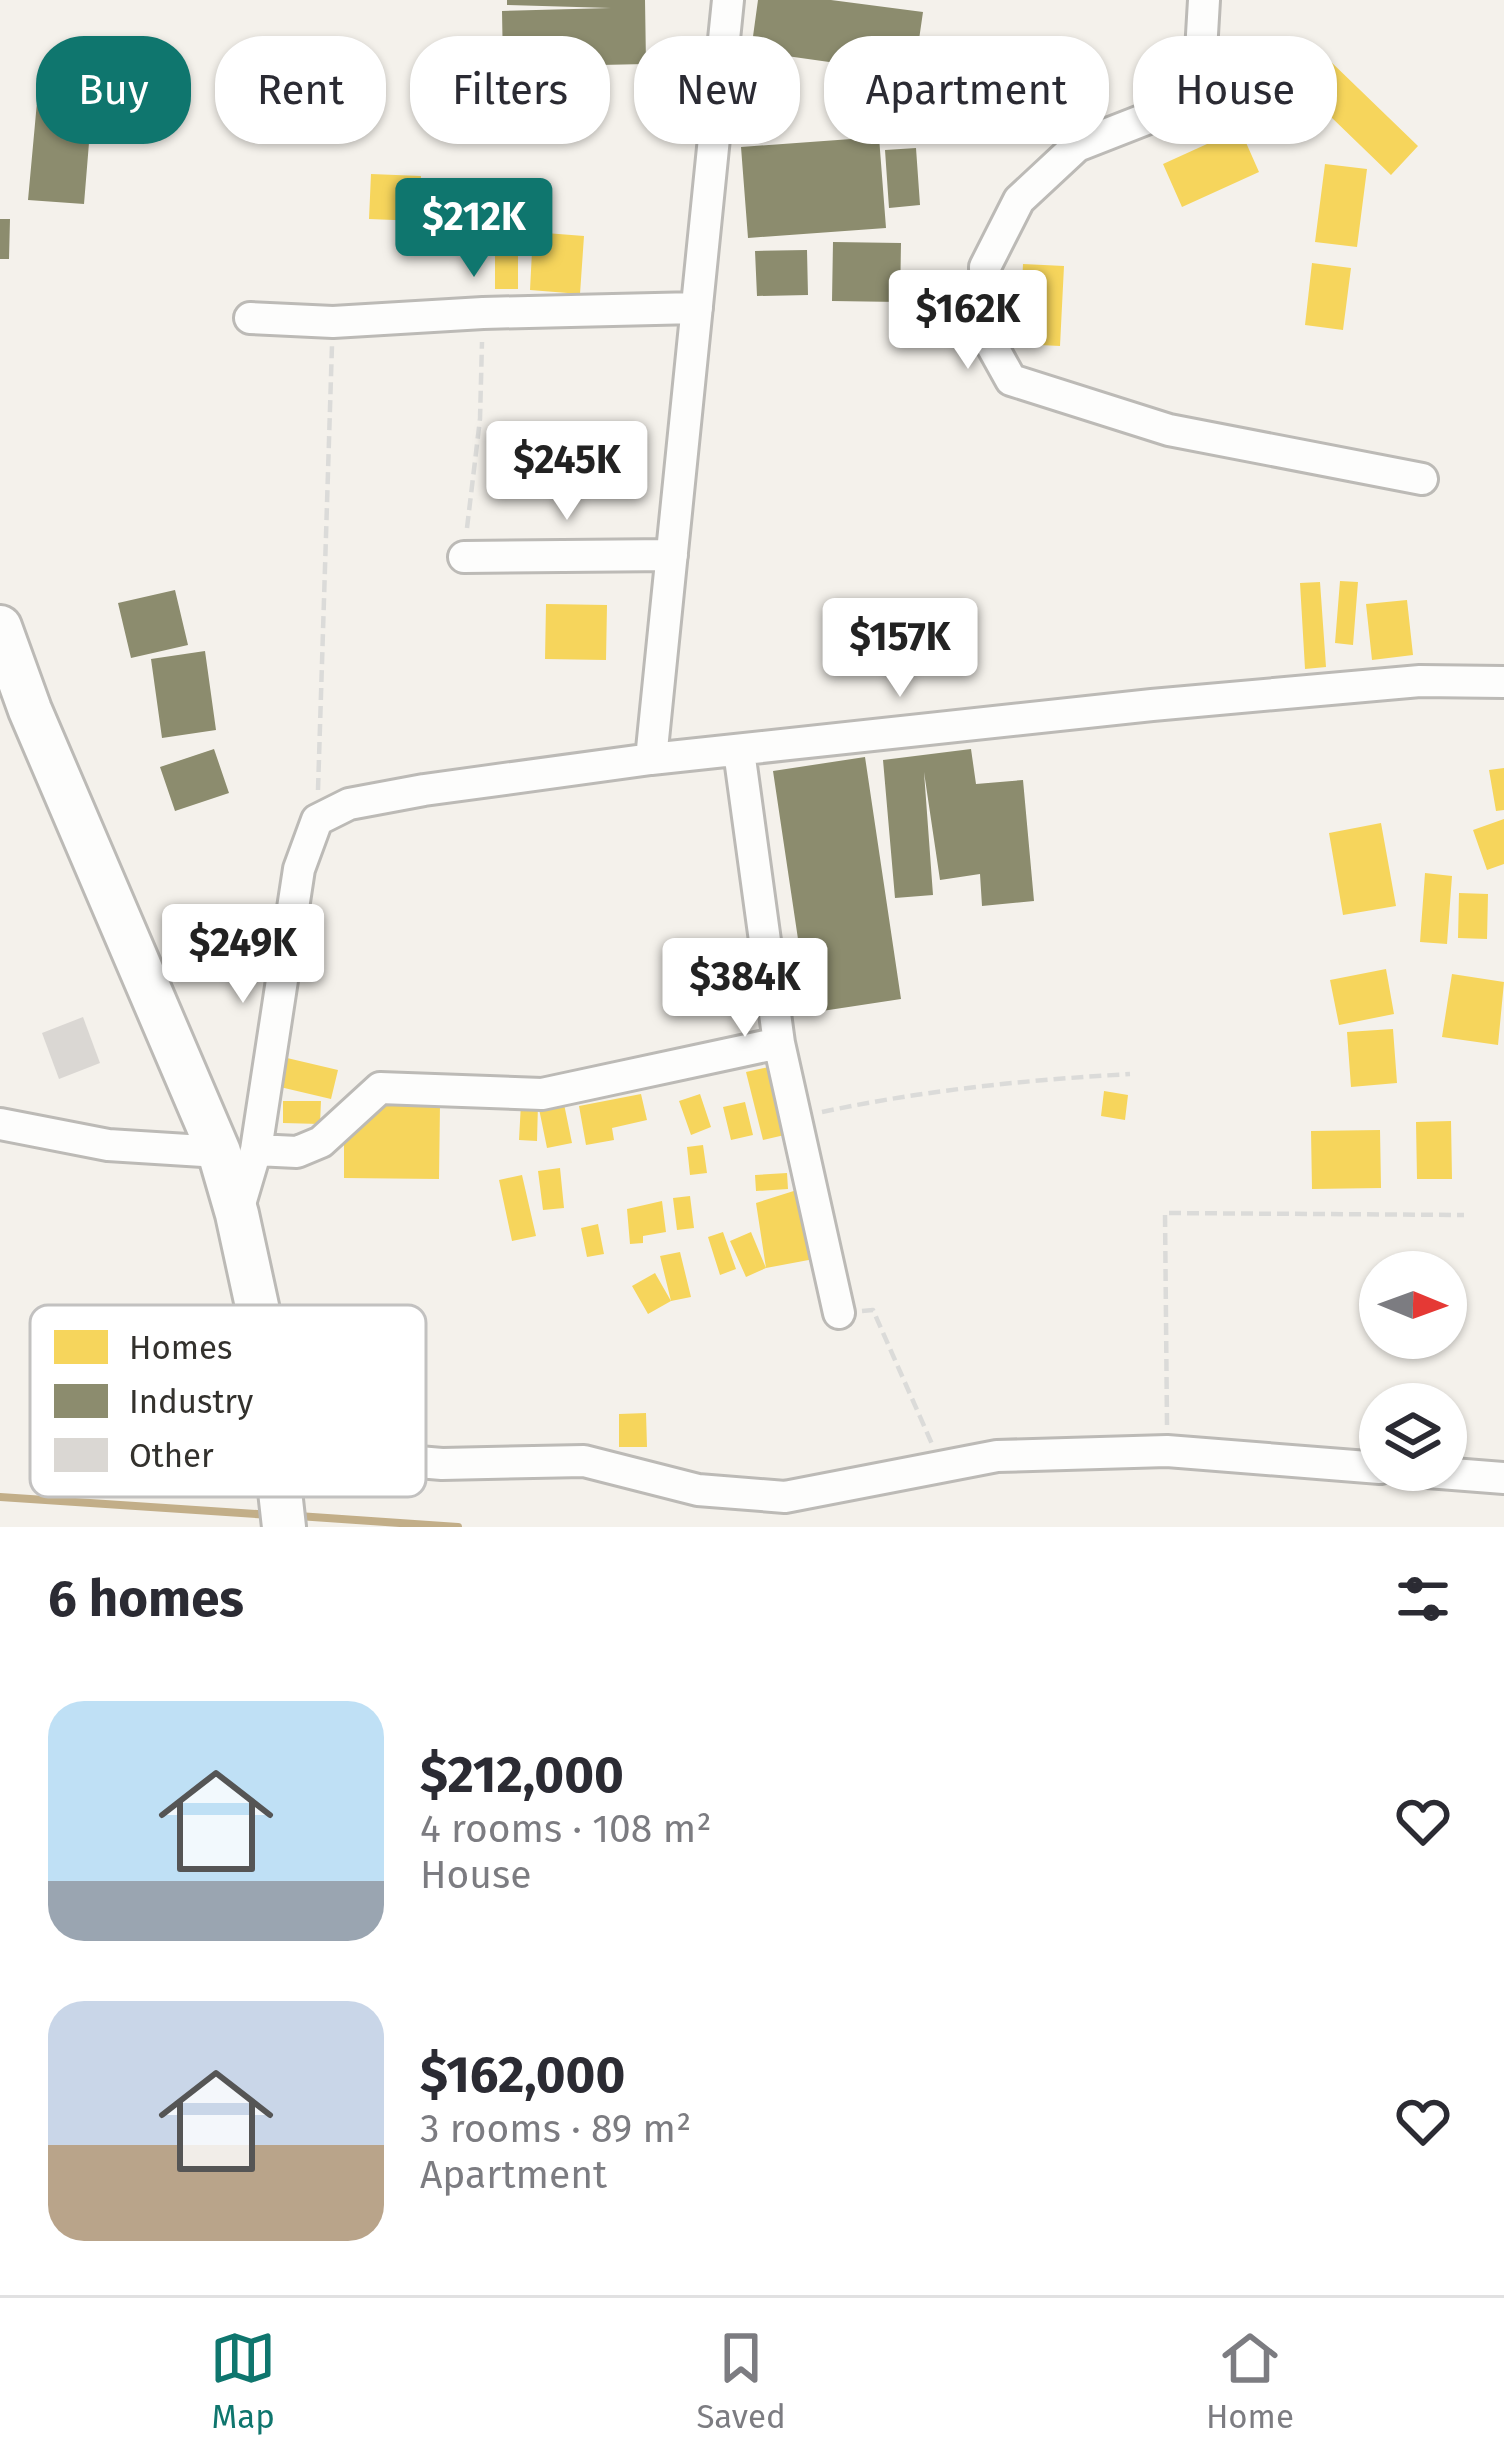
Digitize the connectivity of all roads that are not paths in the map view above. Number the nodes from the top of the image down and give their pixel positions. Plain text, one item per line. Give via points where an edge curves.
1 (728, 0) edge
2 (1204, 0) edge
3 (697, 308) junction
4 (250, 317) dead end
5 (1422, 478) dead end
6 (672, 555) junction
7 (464, 556) road end
8 (0, 627) edge
9 (1504, 682) edge
10 (739, 751) junction
11 (651, 759) junction
12 (779, 1043) junction
13 (0, 1124) edge
14 (238, 1151) junction
15 (257, 1305) edge
16 (838, 1313) road end
17 (426, 1463) edge
18 (1359, 1466) edge
19 (1467, 1475) edge
20 (1504, 1478) edge
21 (280, 1497) edge
22 (284, 1527) edge

1 - 3 street
2 - 5 street via 1200,69 1146,119 1077,146 1019,200 985,267 986,335 1011,380 1169,430
3 - 4 street via 333,322
3 - 6 street
6 - 7 street
6 - 11 street
8 - 14 street via 39,731
9 - 10 street via 1420,681 1152,705
10 - 11 street
10 - 12 street
11 - 14 street via 424,790 349,804 317,820 299,869
12 - 14 street via 542,1094 380,1088 322,1142 298,1151
12 - 16 street
13 - 14 street via 108,1145
14 - 15 street via 237,1214
17 - 18 street via 584,1461 698,1490 784,1497 997,1456 1167,1451
19 - 20 street
21 - 22 street

